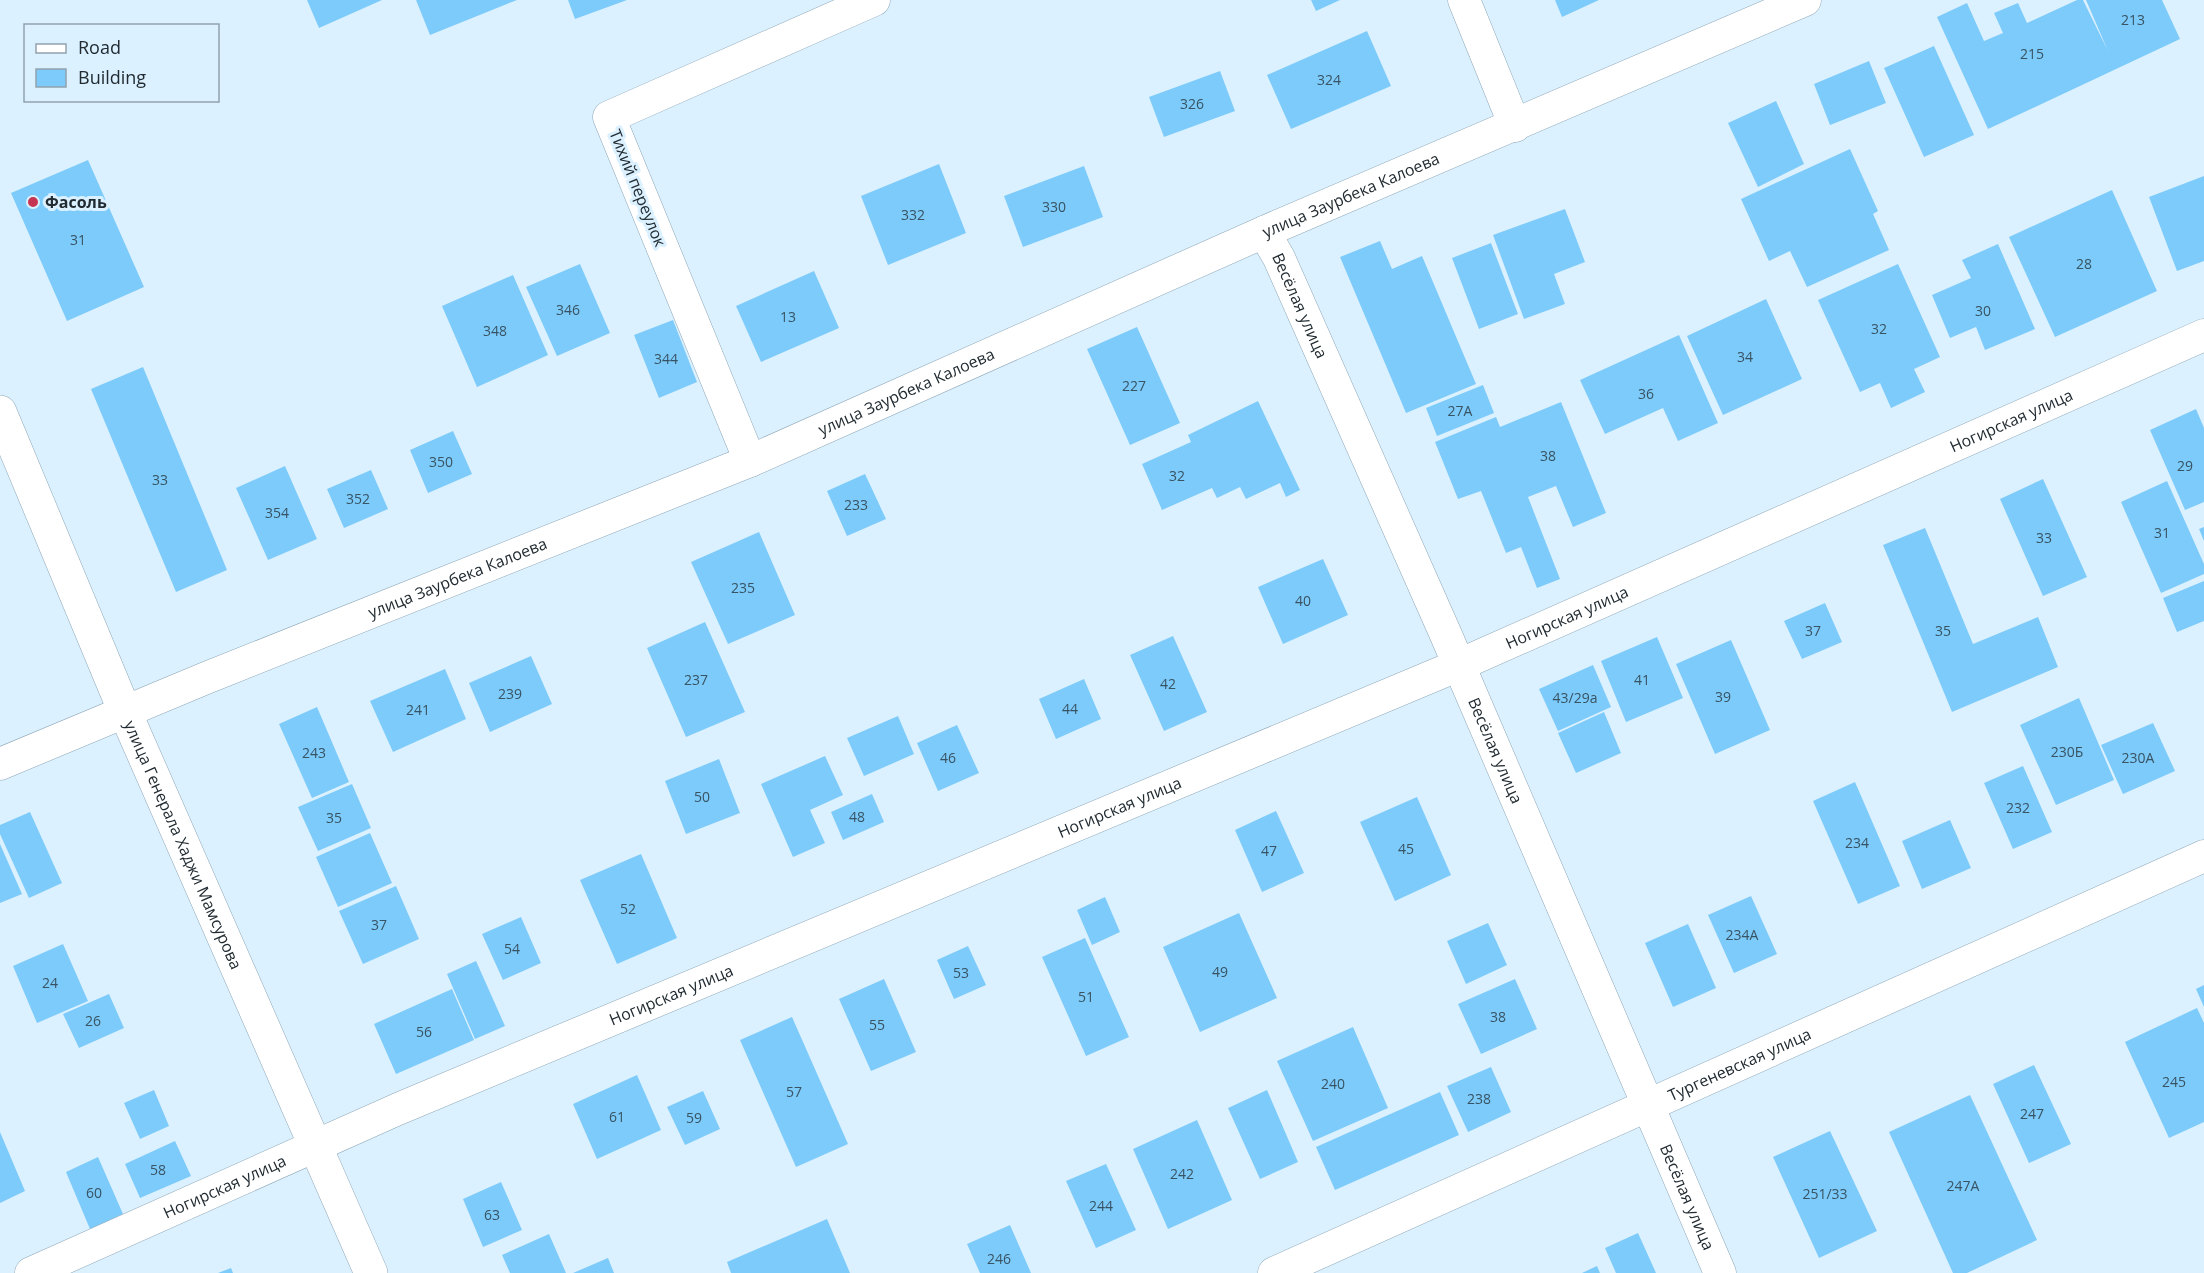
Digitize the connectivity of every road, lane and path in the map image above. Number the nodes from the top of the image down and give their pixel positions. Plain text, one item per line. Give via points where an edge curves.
1 (874, 0) edge
2 (1464, 0) edge
3 (1805, 0) edge
4 (1515, 126) junction
5 (1264, 232) junction
6 (2204, 335) edge
7 (0, 412) edge
8 (750, 461) junction
9 (1459, 665) junction
10 (125, 712) junction
11 (0, 764) edge
12 (2204, 856) edge
13 (1647, 1106) junction
14 (315, 1144) junction
15 (31, 1273) edge
16 (371, 1273) edge
17 (1275, 1273) edge
18 (1720, 1273) edge

1 - 8 street, Тихий переулок via 609,117
2 - 4 street
3 - 4 street, улица Заурбека Калоева
4 - 5 street, улица Заурбека Калоева
5 - 8 street, улица Заурбека Калоева
5 - 9 street, Весёлая улица via 1280,258
6 - 9 street, Ногирская улица
7 - 10 main road, улица Генерала Хаджи Мамсурова
8 - 10 street, улица Заурбека Калоева
9 - 13 street, Весёлая улица
9 - 14 street, Ногирская улица
10 - 11 street, улица Заурбека Калоева
10 - 14 main road, улица Генерала Хаджи Мамсурова
12 - 13 street, Тургеневская улица
13 - 17 street, Тургеневская улица
13 - 18 street, Весёлая улица
14 - 15 street, Ногирская улица
14 - 16 main road, улица Генерала Хаджи Мамсурова

